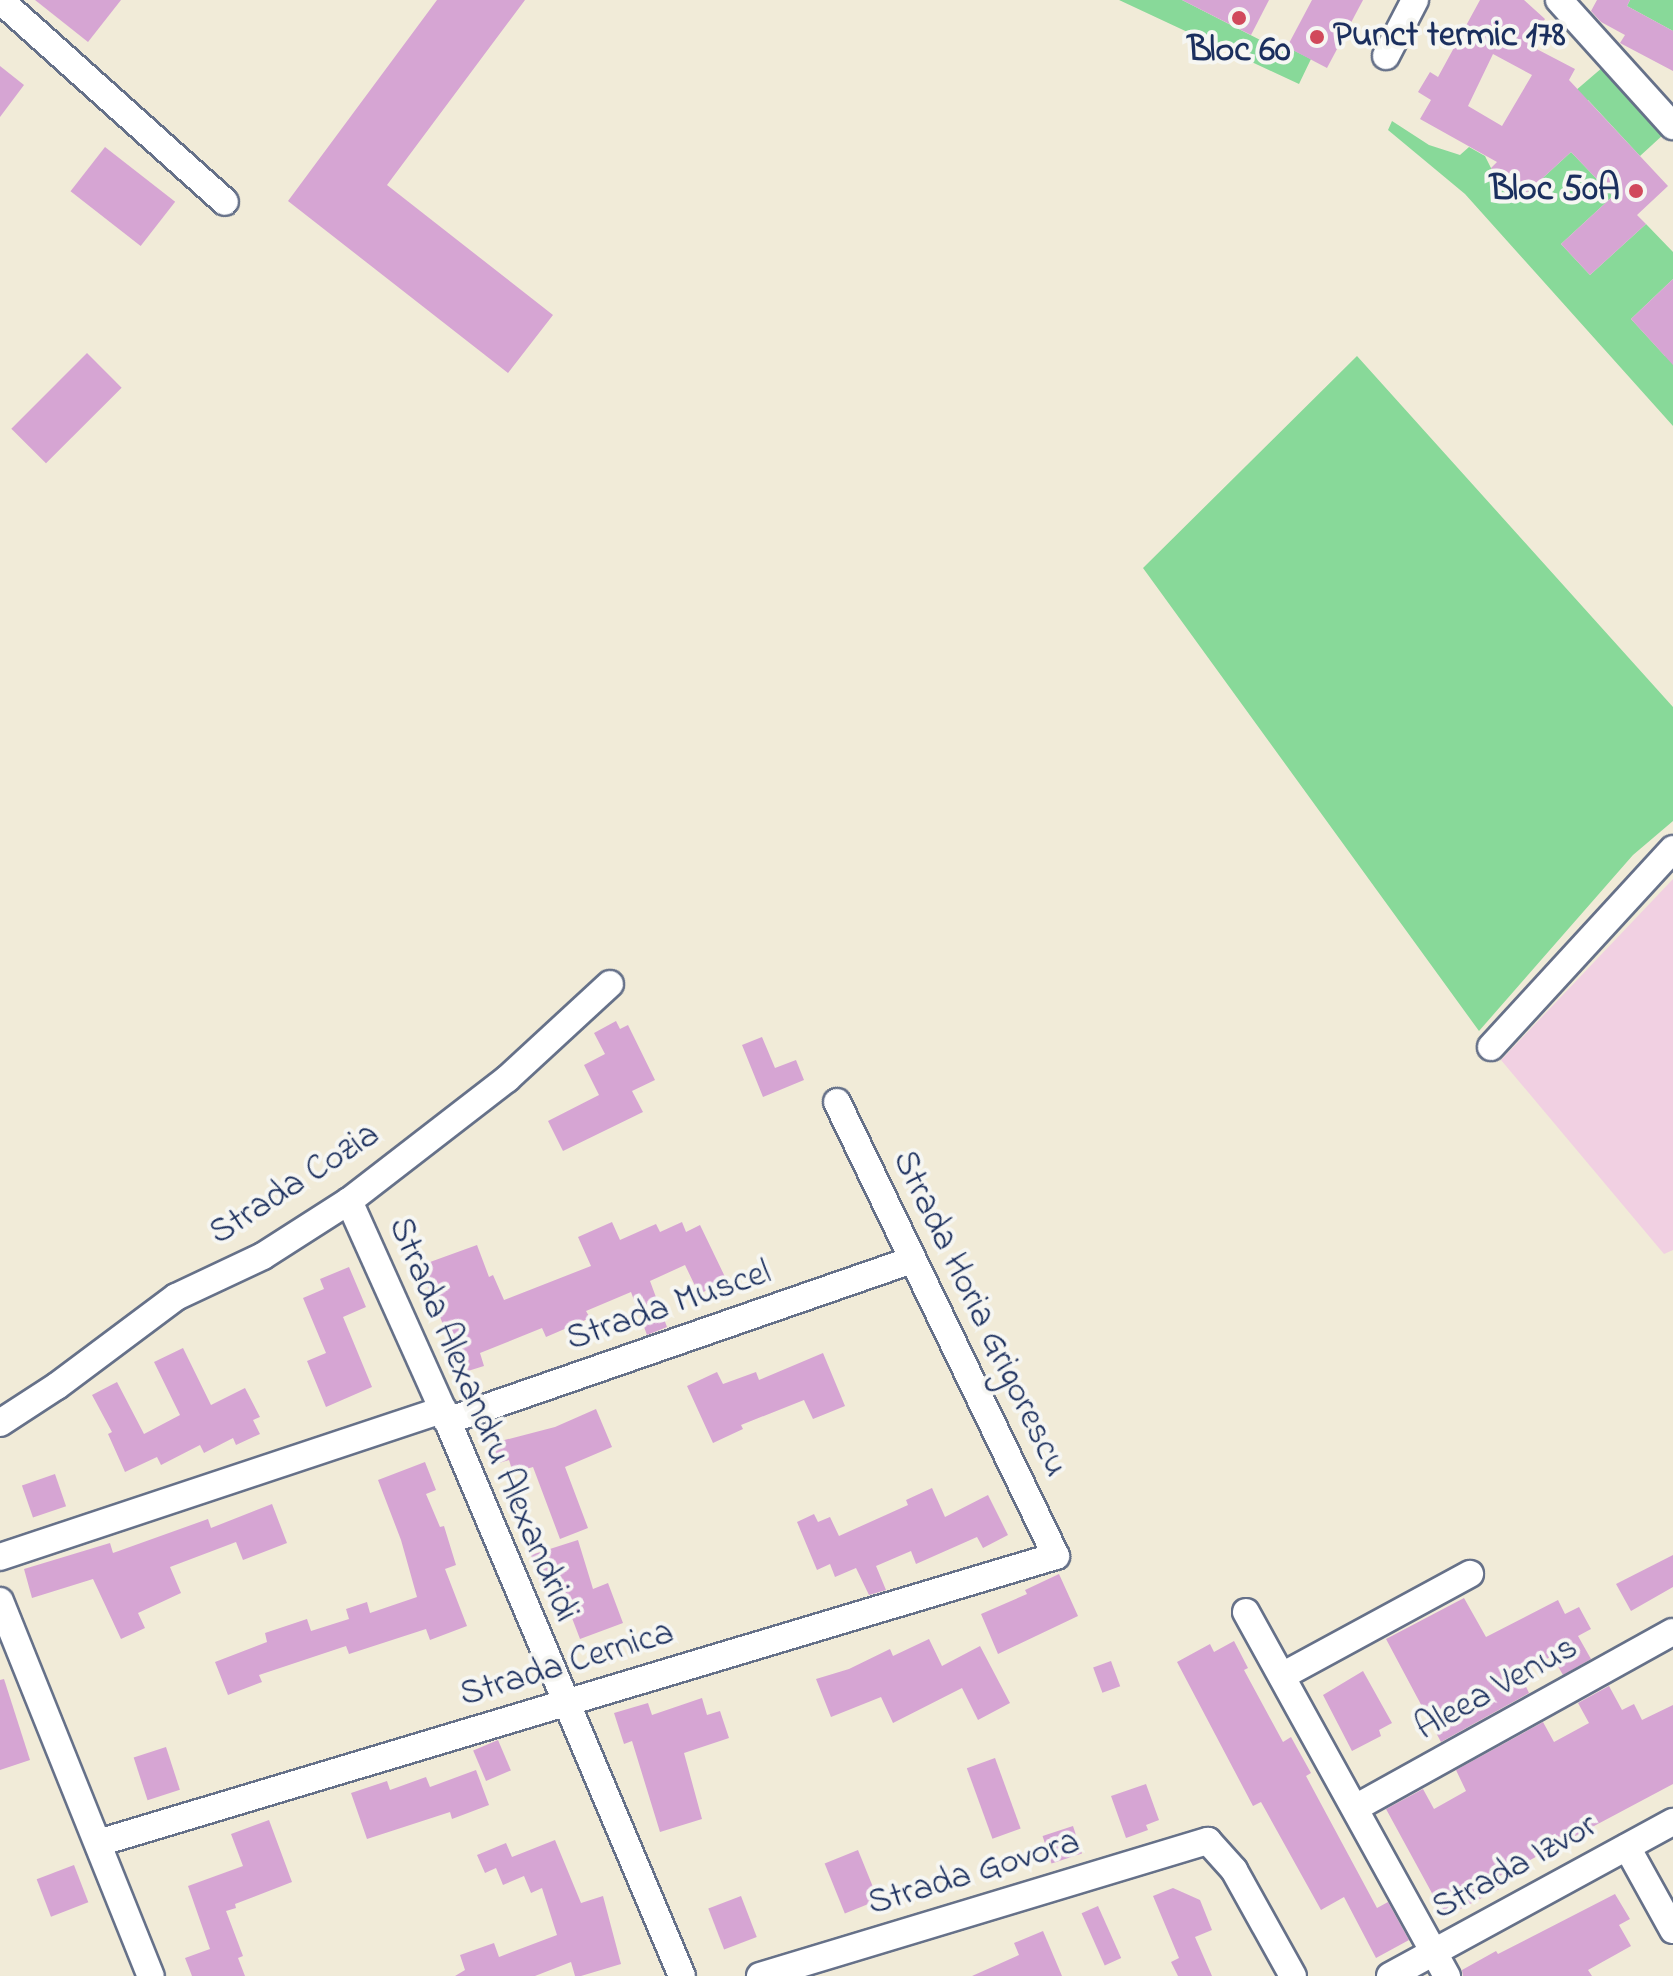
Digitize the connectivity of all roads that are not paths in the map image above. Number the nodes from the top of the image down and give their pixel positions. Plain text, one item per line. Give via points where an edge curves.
1 (0, 0) edge
2 (1415, 0) edge
3 (1559, 0) edge
4 (1386, 56) dead end
5 (1673, 126) edge
6 (225, 202) dead end
7 (1673, 849) edge
8 (610, 984) dead end
9 (1491, 1047) dead end
10 (837, 1102) dead end
11 (349, 1201) junction
12 (913, 1260) junction
13 (445, 1416) junction
14 (0, 1423) edge
15 (1056, 1556) joint
16 (0, 1557) edge
17 (1470, 1574) dead end
18 (0, 1601) edge
19 (1246, 1612) dead end
20 (1673, 1632) edge
21 (9, 1649) edge
22 (1282, 1676) junction
23 (564, 1703) junction
24 (1355, 1808) junction
25 (1673, 1822) edge
26 (98, 1843) junction
27 (1627, 1847) junction
28 (1673, 1930) edge
29 (1441, 1964) edge
30 (151, 1976) edge
31 (682, 1976) edge
32 (760, 1976) edge
33 (1293, 1976) edge
34 (1390, 1976) edge

1 - 6 street
2 - 4 street
3 - 5 street
7 - 9 street
8 - 11 street, Strada Cozia via 507,1079
10 - 12 street, Strada Horia Grigorescu
11 - 13 street, Strada Alexandru Alexandridi
11 - 14 street, Strada Cozia via 263,1256 176,1297
12 - 13 street, Strada Muscel
12 - 15 street, Strada Horia Grigorescu
13 - 16 street, Strada Muscel
13 - 23 street, Strada Alexandru Alexandridi
15 - 23 street, Strada Cernica
17 - 22 street
18 - 21 street
19 - 22 street
20 - 24 street, Aleea Venus
21 - 26 street
22 - 24 street
23 - 26 street, Strada Cernica
23 - 31 street, Strada Alexandru Alexandridi
24 - 29 street
25 - 27 street, Strada Izvor
26 - 30 street
27 - 28 street
27 - 29 street, Strada Izvor
29 - 34 street, Strada Izvor
32 - 33 street, Strada Govora via 1208,1841 1234,1870

